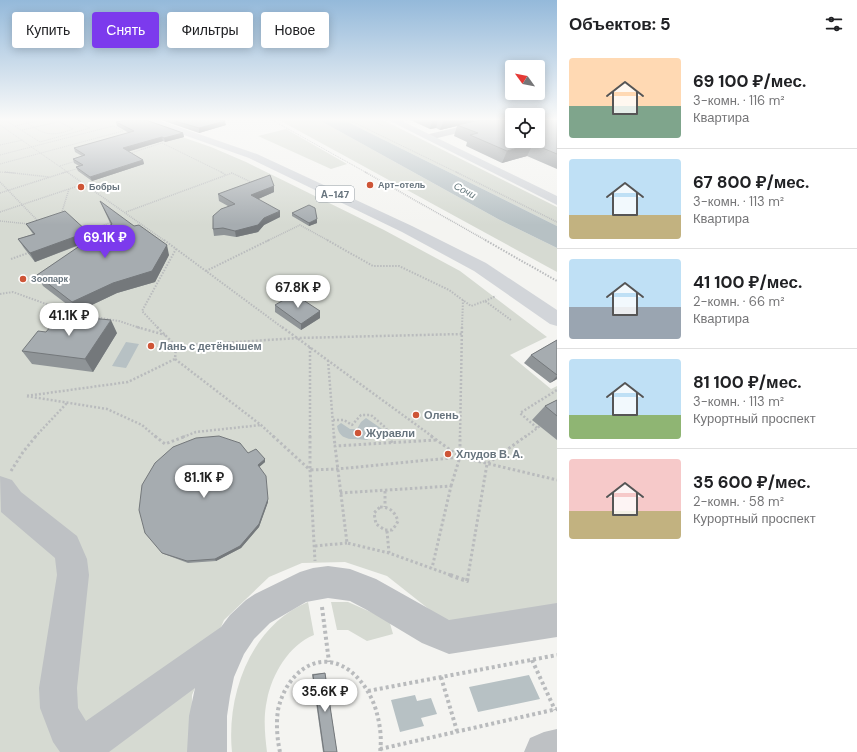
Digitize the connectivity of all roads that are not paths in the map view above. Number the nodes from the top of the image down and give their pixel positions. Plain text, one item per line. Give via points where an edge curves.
1 (250, 155) edge
2 (465, 155) edge
3 (557, 201) edge
4 (557, 319) edge
5 (1, 489) edge
6 (557, 620) edge
7 (233, 638) junction
8 (557, 749) edge
9 (84, 750) edge
10 (207, 752) edge
11 (544, 752) edge

1 - 4 main road, А-147 via 408,228 480,267
2 - 3 main road
5 - 9 street via 11,502 66,548 72,559 73,575 58,688 59,708 67,728
6 - 7 street via 449,636 436,632 354,587 335,582 318,582 292,591 255,613
7 - 9 street
7 - 10 street via 218,666 212,692
8 - 11 street

